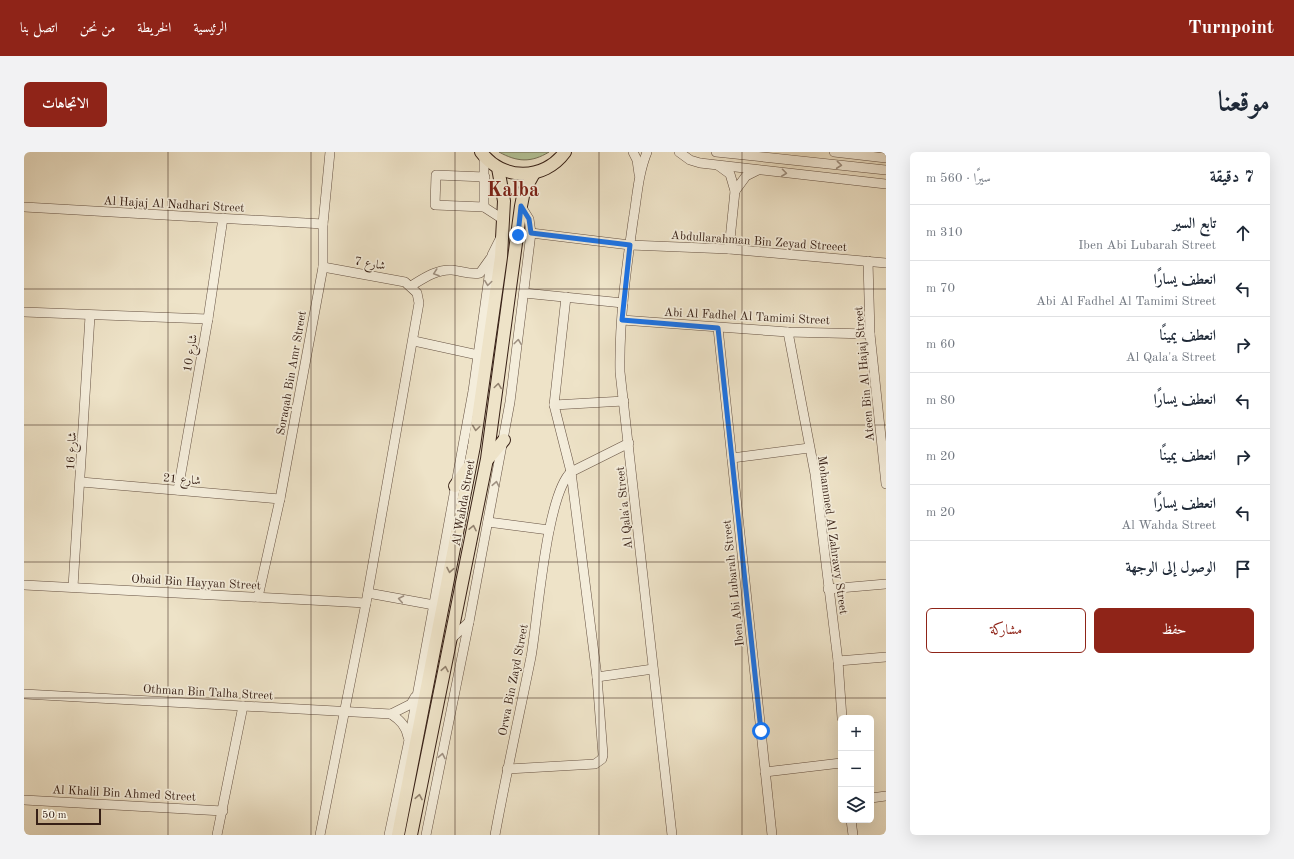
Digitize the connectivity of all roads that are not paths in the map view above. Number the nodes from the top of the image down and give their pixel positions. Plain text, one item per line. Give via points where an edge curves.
1 (330, 152) edge
2 (565, 152) edge
3 (633, 152) edge
4 (647, 152) edge
5 (679, 152) edge
6 (716, 152) edge
7 (834, 152) edge
8 (483, 154) edge
9 (886, 158) edge
10 (718, 165) junction
11 (498, 168) junction
12 (760, 170) junction
13 (886, 170) edge
14 (534, 173) junction
15 (484, 177) junction
16 (640, 179) junction
17 (886, 184) edge
18 (735, 191) junction
19 (521, 206) junction
20 (24, 207) edge
21 (484, 207) junction
22 (223, 218) junction
23 (504, 220) junction
24 (323, 224) junction
25 (503, 232) junction
26 (531, 233) junction
27 (630, 245) junction
28 (729, 249) junction
29 (492, 255) junction
30 (868, 261) junction
31 (886, 263) edge
32 (323, 267) junction
33 (411, 286) junction
34 (524, 293) junction
35 (566, 297) junction
36 (623, 304) junction
37 (24, 312) edge
38 (90, 316) junction
39 (208, 319) junction
40 (622, 320) junction
41 (718, 328) junction
42 (788, 332) junction
43 (870, 334) junction
44 (414, 341) junction
45 (478, 355) junction
46 (624, 401) junction
47 (554, 405) junction
48 (504, 440) junction
49 (629, 443) junction
50 (809, 448) junction
51 (732, 458) junction
52 (487, 460) junction
53 (470, 465) junction
54 (571, 472) junction
55 (81, 482) junction
56 (886, 484) edge
57 (455, 486) junction
58 (178, 490) junction
59 (280, 499) junction
60 (488, 522) junction
61 (549, 530) junction
62 (886, 584) edge
63 (24, 585) edge
64 (73, 587) junction
65 (828, 589) junction
66 (368, 593) junction
67 (258, 597) junction
68 (366, 603) junction
69 (434, 605) junction
70 (469, 622) junction
71 (451, 639) junction
72 (886, 657) edge
73 (838, 661) junction
74 (653, 669) junction
75 (597, 677) junction
76 (24, 694) edge
77 (416, 695) junction
78 (243, 706) junction
79 (345, 711) junction
80 (391, 714) junction
81 (842, 715) edge
82 (409, 740) junction
83 (838, 763) edge
84 (507, 770) junction
85 (765, 772) junction
86 (886, 796) edge
87 (874, 798) edge
88 (24, 800) edge
89 (398, 810) junction
90 (222, 811) junction
91 (851, 823) edge
92 (412, 834) edge
93 (217, 835) edge
94 (320, 835) edge
95 (389, 835) edge
96 (398, 835) edge
97 (426, 835) edge
98 (495, 835) edge
99 (672, 835) edge
100 (772, 835) edge
101 (853, 835) edge

1 - 24 street, Soraqah Bin Amr Street
2 - 14 main road via 550,167
3 - 16 street, Al Qala'a Street
4 - 16 street, Al Qala'a Street
5 - 10 street via 690,160
6 -> 13 street
7 - 9 street
8 - 11 main road
8 - 15 street
10 - 12 street
10 - 18 street via 730,174
11 - 14 main road via 522,174
11 - 23 main road, Al Wahda Street via 504,201
12 -> 17 street
12 - 18 street via 746,176
14 - 19 main road, Al Wahda Street via 524,191
15 - 21 street
15 - 21 street via 436,176 435,198 435,205
16 - 27 street, Al Qala'a Street
18 - 28 street
19 - 26 street via 529,219
52 -> 19 main road, Al Wahda Street
20 - 22 street, Al Hajaj Al Nadhari Street
21 - 23 street
22 - 24 street, Al Hajaj Al Nadhari Street
22 - 39 street, شارع 10
23 - 25 main road, Al Wahda Street
24 - 32 street, Soraqah Bin Amr Street
25 - 29 street
25 -> 53 main road, Al Wahda Street
26 - 27 street, Abdullarahman Bin Zeyad Streeet
26 - 34 street
27 - 28 street, Abdullarahman Bin Zeyad Streeet
27 - 36 street, Al Qala'a Street
28 - 30 street, Abdullarahman Bin Zeyad Streeet
29 -> 33 street via 480,273 442,270
29 -> 45 street
30 - 31 street, Abdullarahman Bin Zeyad Streeet
30 - 43 street, Ateen Bin Al Hajaj Street
32 - 33 street, شارع 7 via 405,282
32 - 59 street, Soraqah Bin Amr Street
33 - 44 street via 418,293 419,303
34 - 35 street
48 -> 34 street
35 - 36 street
35 - 47 street
36 - 40 street, Al Qala'a Street
37 - 38 street
38 - 39 street
38 - 55 street, شارع 16
39 - 58 street, شارع 10
40 - 41 street, Abi Al Fadhel Al Tamimi Street
40 - 46 street, Al Qala'a Street via 620,350
41 - 42 street, Abi Al Fadhel Al Tamimi Street
41 - 51 street, Iben Abi Lubarah Street
42 - 43 street, Abi Al Fadhel Al Tamimi Street
42 - 50 street, Mohammed Al Zahrawy Street
43 - 56 street, Ateen Bin Al Hajaj Street
44 - 45 street
44 - 66 street
45 - 57 street
46 - 47 street
46 - 49 street, Al Qala'a Street
47 - 54 street
48 - 52 main road
60 -> 48 street
49 - 54 street
49 - 74 street, Al Qala'a Street
50 - 51 street
50 - 65 street, Mohammed Al Zahrawy Street via 815,474
51 - 85 street, Iben Abi Lubarah Street
71 -> 52 main road, Al Wahda Street
53 - 57 main road
53 -> 89 main road, Al Wahda Street
54 - 61 street, Orwa Bin Zayd Street via 560,488
54 - 75 street
55 - 58 street, شارع 21
55 - 64 street, شارع 16
57 - 69 street
58 - 59 street, شارع 21
59 - 67 street, Soraqah Bin Amr Street
60 - 61 street
60 - 70 street
61 - 84 street, Orwa Bin Zayd Street via 531,654
62 - 65 street
63 - 64 street, Obaid Bin Hayyan Street
64 - 67 street, Obaid Bin Hayyan Street
65 - 73 street, Mohammed Al Zahrawy Street
66 - 68 street
69 -> 66 street
67 - 68 street, Obaid Bin Hayyan Street
68 - 79 street
69 - 77 street
70 - 71 street
97 -> 70 street
92 -> 71 main road, Al Wahda Street
72 - 73 street
73 - 81 street, Mohammed Al Zahrawy Street
74 - 75 street
74 - 99 street, Al Qala'a Street
75 - 84 street via 602,759 595,764
76 - 78 street, Othman Bin Talha Street
77 - 80 street via 411,704
77 - 82 street
78 - 79 street, Othman Bin Talha Street
78 - 90 street
79 - 80 street, Othman Bin Talha Street
79 - 94 street
80 - 82 street via 401,721 407,730
82 - 89 street
83 - 85 street
84 - 98 street, Orwa Bin Zayd Street
85 - 100 street, Iben Abi Lubarah Street
86 - 87 street
88 - 90 street, Al Khalil Bin Ahmed Street
89 - 95 street
89 - 96 main road, Al Wahda Street
90 - 93 street
91 - 101 street

